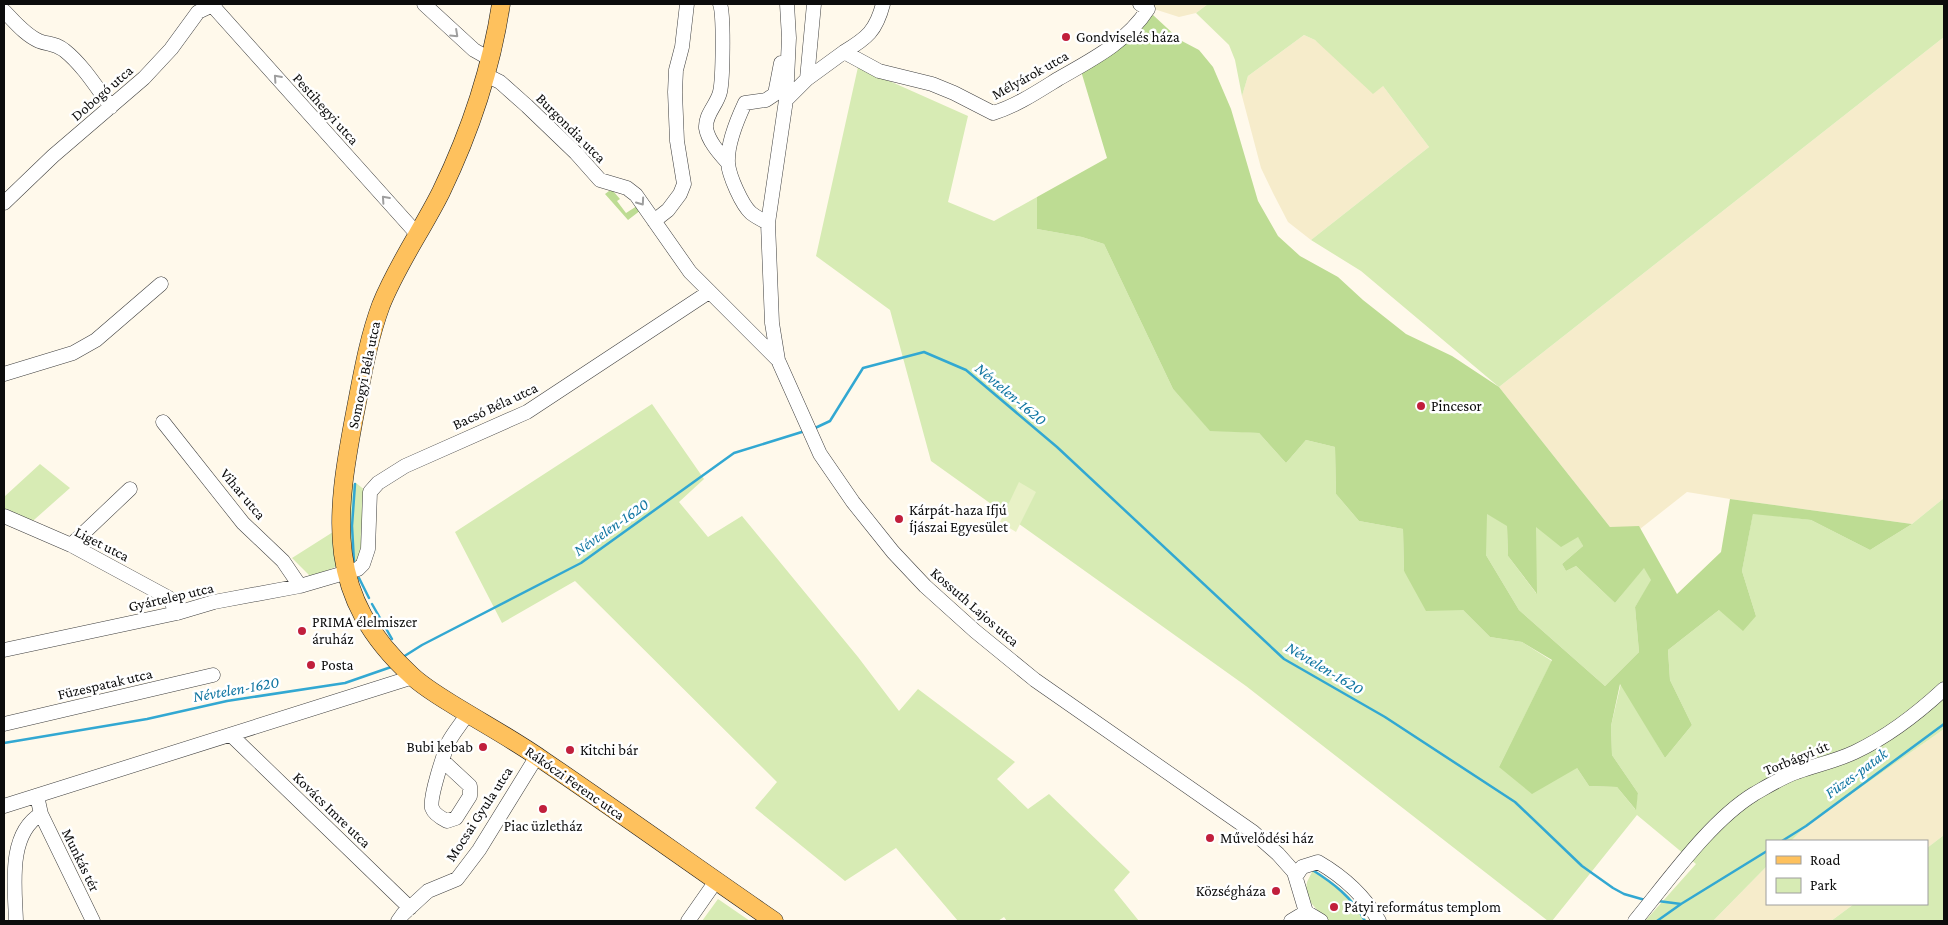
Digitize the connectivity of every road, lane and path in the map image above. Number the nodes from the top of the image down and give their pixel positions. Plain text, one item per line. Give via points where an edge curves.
1 (213, 4) edge
2 (424, 4) edge
3 (501, 4) edge
4 (687, 4) edge
5 (720, 4) edge
6 (787, 4) edge
7 (814, 4) edge
8 (883, 4) edge
9 (1144, 6) edge
10 (4, 10) edge
11 (844, 52) junction
12 (488, 67) junction
13 (807, 79) junction
14 (786, 100) junction
15 (111, 107) junction
16 (728, 163) junction
17 (4, 203) edge
18 (654, 221) junction
19 (768, 223) junction
20 (418, 236) junction
21 (161, 284) dead end
22 (709, 292) junction
23 (778, 360) junction
24 (4, 374) edge
25 (163, 422) dead end
26 (130, 489) dead end
27 (4, 516) edge
28 (71, 545) junction
29 (345, 572) junction
30 (300, 586) junction
31 (177, 612) junction
32 (380, 641) joint
33 (4, 650) edge
34 (405, 670) junction
35 (213, 675) dead end
36 (1944, 689) edge
37 (468, 713) junction
38 (4, 724) edge
39 (231, 735) junction
40 (537, 756) junction
41 (442, 760) dead end
42 (37, 796) junction
43 (4, 806) edge
44 (41, 814) junction
45 (1302, 869) junction
46 (716, 881) junction
47 (410, 908) junction
48 (1306, 912) junction
49 (16, 921) edge
50 (93, 921) edge
51 (398, 921) edge
52 (688, 921) edge
53 (774, 921) edge
54 (1291, 921) edge
55 (1321, 921) edge
56 (1379, 921) edge
57 (1635, 921) edge

1 - 15 street, Dobogó utca via 198,12 171,49
20 -> 1 street, Pestihegyi utca
2 -> 12 street, Burgondia utca
3 - 12 main road, Somogyi Béla utca
4 - 18 street via 675,92 677,141 684,184 668,210
5 - 16 street via 720,92 706,128 716,150
6 - 14 street
6 - 16 street via 775,94 766,100 745,103 734,132
7 - 13 street
8 - 11 street via 877,25 867,38
9 - 11 street, Mélyárok utca via 1138,24 1105,52 993,113 932,84 880,72
10 - 15 street via 24,31 66,52
11 - 13 street
12 -> 18 street, Burgondia utca via 600,180 627,188 636,195
12 - 20 main road, Somogyi Béla utca via 475,113 459,152
13 - 14 street
14 - 19 street
15 - 17 street, Dobogó utca
16 - 19 street via 745,205
18 - 22 street, Burgondia utca via 690,272
19 - 23 street via 772,323
20 - 29 main road, Somogyi Béla utca via 390,283 368,349 342,486 340,519
21 - 24 street via 96,340 73,353
22 - 23 street, Kossuth Lajos utca
22 - 29 street, Bacsó Béla utca via 527,412 405,466 378,483 370,492 368,549 363,564 358,569
23 - 45 street, Kossuth Lajos utca via 820,454 853,502 924,586 1035,680
25 - 30 street, Vihar utca via 243,523 283,561
26 - 28 street
27 - 28 street, Liget utca
28 - 31 street, Liget utca via 169,598
29 - 30 street, Gyártelep utca
29 - 32 main road, Somogyi Béla utca via 364,618
30 - 31 street, Gyártelep utca
31 - 33 street, Gyártelep utca
32 - 34 main road, Rákóczi Ferenc utca
34 - 37 main road, Rákóczi Ferenc utca
34 - 39 street
35 - 38 street, Füzespatak utca
36 - 57 street, Torbágyi út via 1904,724 1879,740 1853,753 1790,774 1752,795 1718,823
37 - 40 main road, Rákóczi Ferenc utca
37 - 41 street via 449,741
39 - 42 street
39 - 47 street, Kovács Imre utca
40 - 46 main road, Rákóczi Ferenc utca
40 - 47 street, Mocsai Gyula utca via 480,850 457,878 428,891
42 - 43 street
42 - 44 street, Munkás tér
44 - 49 street via 22,836 14,863
44 - 50 street, Munkás tér
45 - 48 street, Kossuth Lajos utca
45 - 56 street via 1318,862 1335,872 1353,886
46 - 52 street
46 - 53 main road, Rákóczi Ferenc utca
47 - 51 street, Mocsai Gyula utca
48 - 54 street
48 - 55 street

